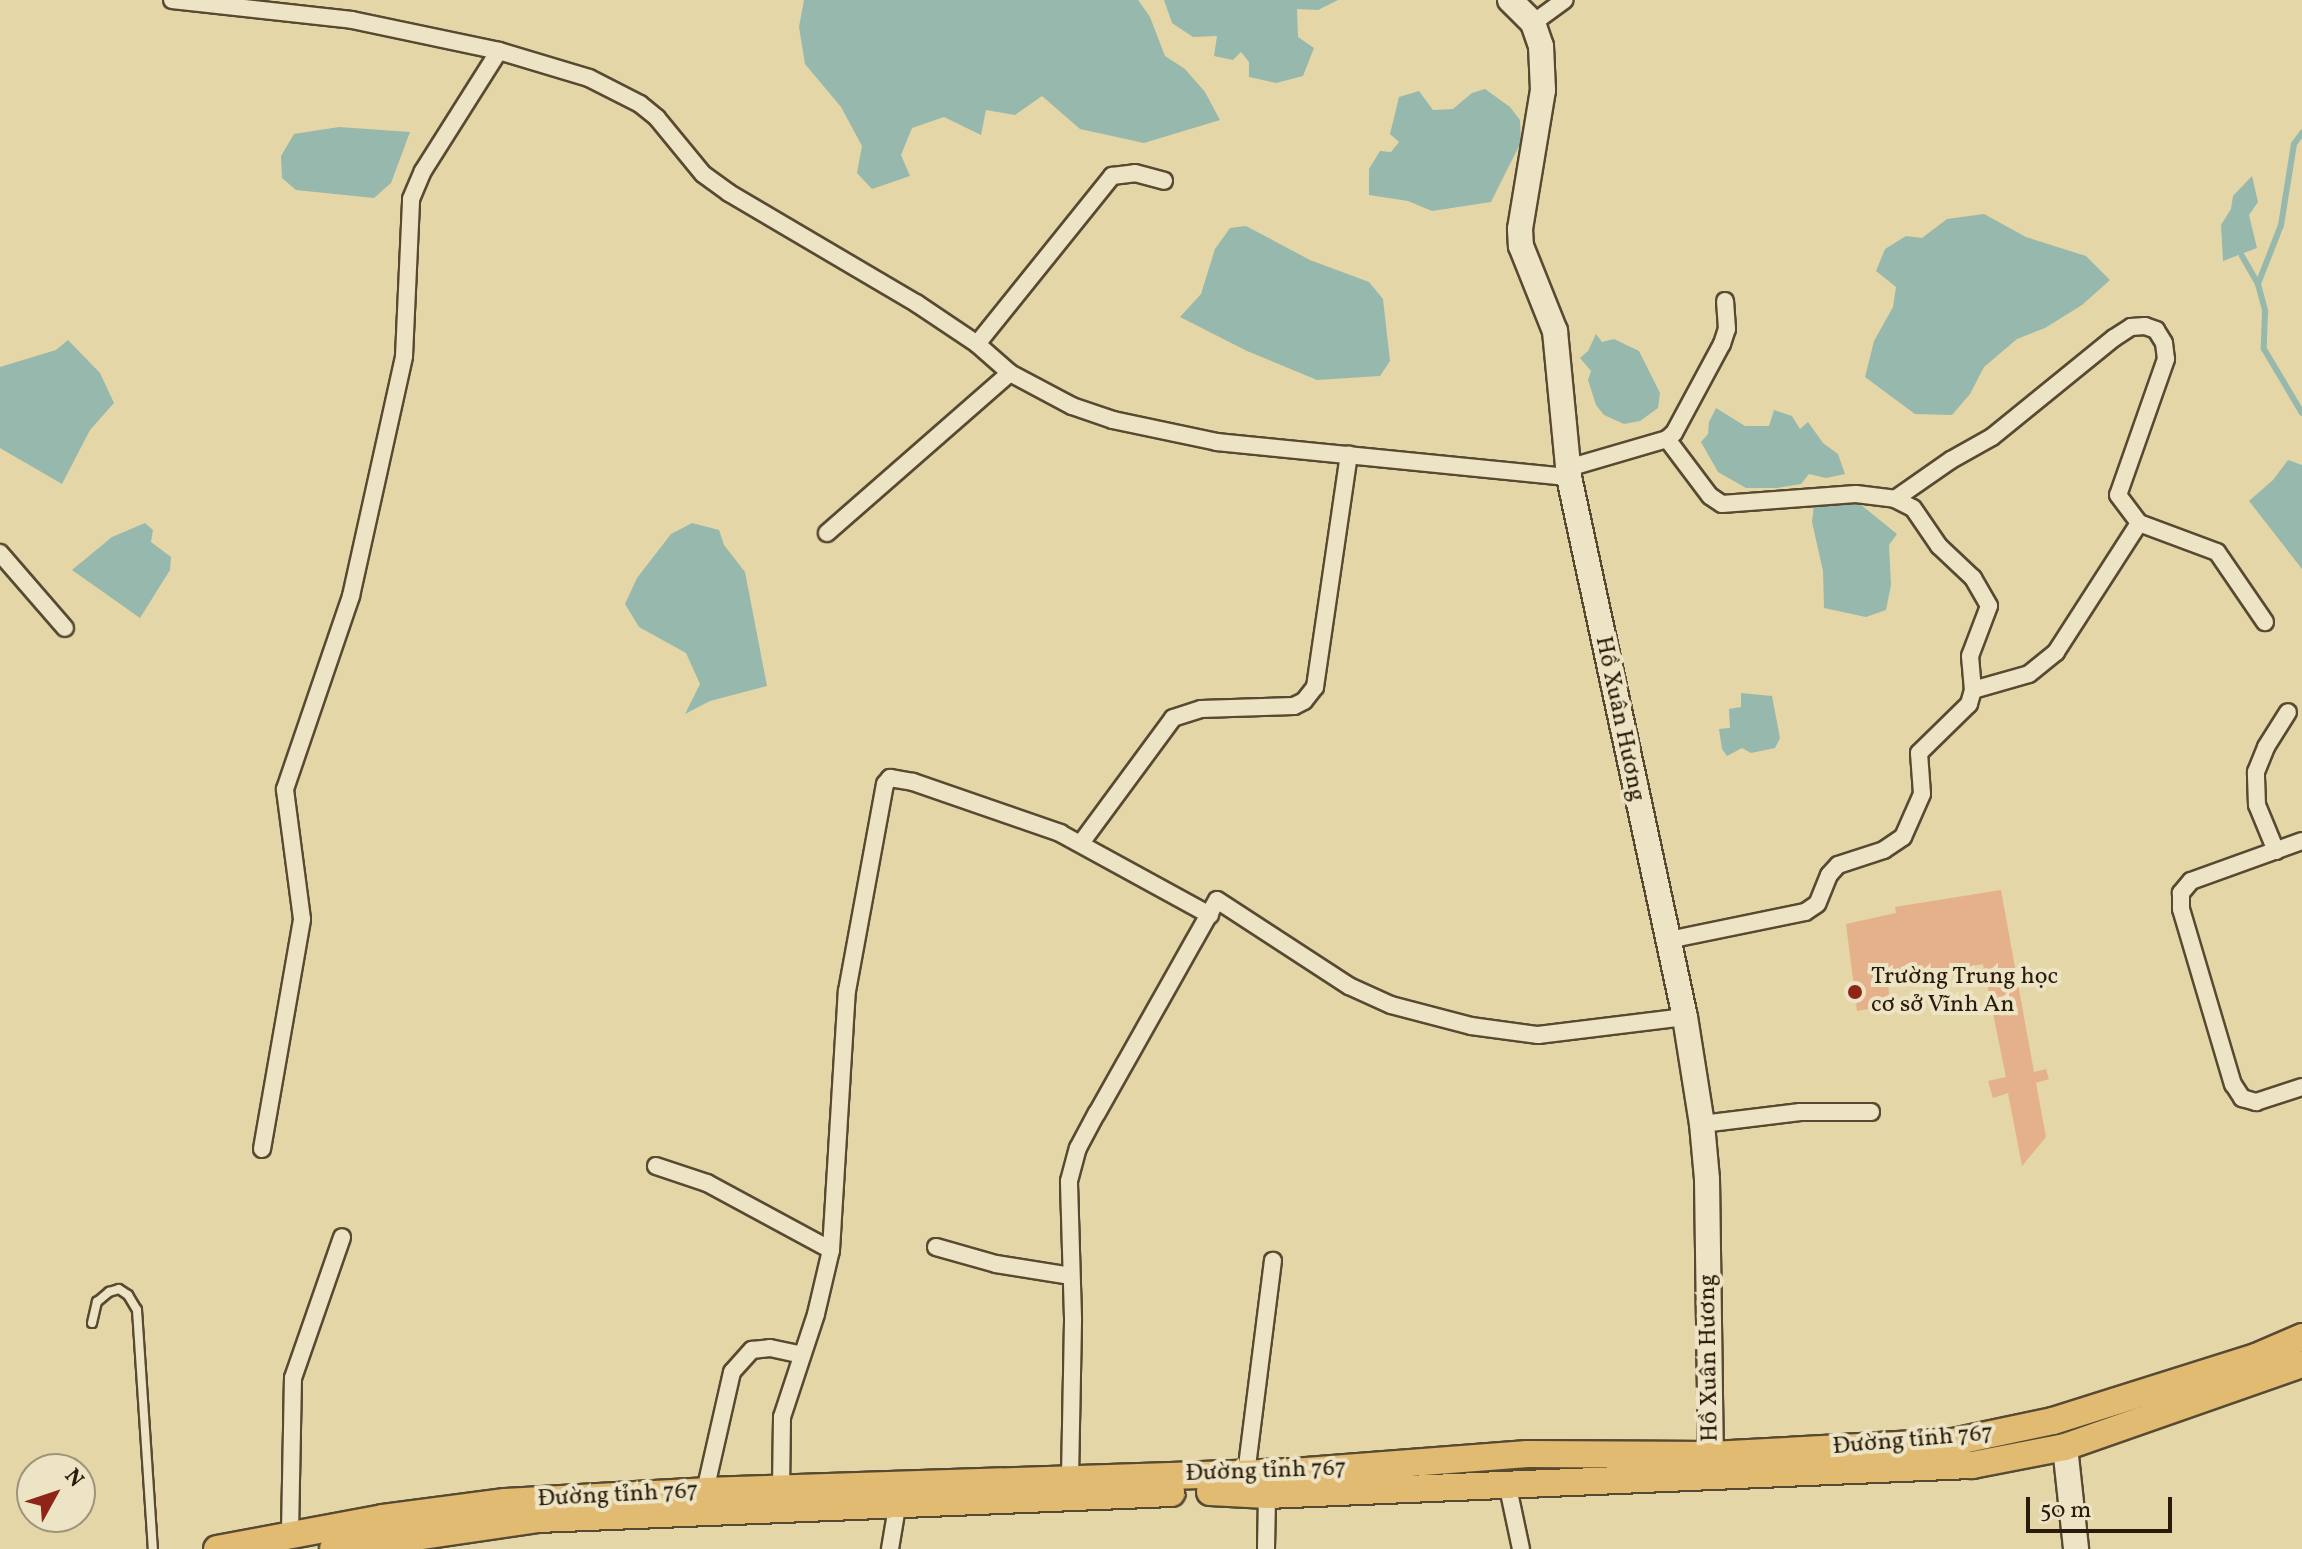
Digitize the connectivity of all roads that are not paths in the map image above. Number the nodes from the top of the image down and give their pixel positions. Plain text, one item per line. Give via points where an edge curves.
1 (172, 0) edge
2 (1510, 0) edge
3 (1565, 0) edge
4 (1533, 23) junction
5 (499, 51) junction
6 (1164, 181) dead end
7 (1725, 301) dead end
8 (977, 344) junction
9 (1010, 373) junction
10 (1667, 439) junction
11 (1349, 454) junction
12 (1569, 472) junction
13 (1895, 499) junction
14 (2139, 523) junction
15 (827, 533) dead end
16 (0, 553) edge
17 (2265, 622) dead end
18 (65, 628) dead end
19 (1973, 690) junction
20 (2288, 712) dead end
21 (2302, 841) edge
22 (1081, 843) junction
23 (2276, 851) junction
24 (1210, 915) junction
25 (1668, 940) junction
26 (1685, 1017) junction
27 (2302, 1087) edge
28 (1871, 1112) dead end
29 (1702, 1124) junction
30 (262, 1149) dead end
31 (656, 1166) dead end
32 (342, 1237) dead end
33 (936, 1247) dead end
34 (831, 1250) junction
35 (1273, 1261) dead end
36 (1071, 1276) junction
37 (92, 1323) dead end
38 (2302, 1337) edge
39 (802, 1355) junction
40 (2302, 1364) edge
41 (2261, 1368) junction
42 (2065, 1447) junction
43 (1712, 1466) junction
44 (1246, 1474) junction
45 (1070, 1478) junction
46 (1318, 1482) junction
47 (1507, 1483) junction
48 (781, 1490) junction
49 (705, 1491) junction
50 (1267, 1495) junction
51 (897, 1507) junction
52 (290, 1533) junction
53 (343, 1548) edge
54 (153, 1549) edge
55 (217, 1549) edge
56 (890, 1549) edge
57 (1266, 1549) edge
58 (1521, 1549) edge
59 (2076, 1549) edge

1 - 5 street via 352,20
2 - 4 street
3 - 4 street
4 - 12 street, Hồ Xuân Hương via 1541,46 1543,90 1521,246 1555,331
5 - 8 street via 589,78 640,104 716,184
5 - 30 street via 411,199 404,356 351,596 285,789 302,919
6 - 8 street via 1135,173 1112,176
7 - 10 street via 1722,344 1683,420
8 - 9 street
9 - 11 street via 1072,406 1113,420 1217,442
9 - 15 street
10 - 12 street
10 - 13 street via 1722,504 1856,494
11 - 12 street
11 - 22 street via 1315,687 1294,706 1201,709 1173,718
12 - 25 street, Hồ Xuân Hương
13 - 14 street via 1992,437 2114,338 2131,327 2145,326 2156,330 2166,359 2119,487 2122,502
13 - 19 street via 1913,508 1939,546 1973,578 1989,606 1970,656
14 - 17 street via 2217,552
14 - 19 street via 2056,652 2029,674
16 - 18 street
19 - 25 street via 1969,704 1919,753 1922,794 1895,845 1838,865 1817,904 1805,912
20 - 23 street via 2256,772 2257,805
21 - 23 street
22 - 24 street
22 - 34 street via 896,776 885,784 847,991
23 - 27 street via 2191,881 2181,893 2181,909 2233,1084 2242,1098 2256,1102
24 - 26 street via 1217,900 1349,986 1391,1005 1483,1029 1538,1035
24 - 36 street via 1078,1148 1069,1181
25 - 26 street, Hồ Xuân Hương
26 - 29 street, Hồ Xuân Hương
28 - 29 street via 1800,1112
29 - 43 street, Hồ Xuân Hương
31 - 34 street via 707,1183
32 - 52 street via 293,1378
33 - 36 street via 996,1264
34 - 39 street
35 - 44 street
36 - 45 street
37 - 54 lane via 97,1302 119,1289 137,1310
38 - 41 main road, Đường tỉnh 767
39 - 48 street via 782,1417
39 - 49 street via 752,1350 732,1372
40 - 41 main road, Đường tỉnh 767
41 - 42 main road, Đường tỉnh 767
41 - 43 main road, Đường tỉnh 767 via 1995,1436
42 - 43 main road, Đường tỉnh 767 via 1972,1465
42 - 59 street
43 - 46 main road, Đường tỉnh 767 via 1527,1454
43 - 47 main road, Đường tỉnh 767
44 - 45 main road, Đường tỉnh 767
44 - 46 main road, Đường tỉnh 767
45 - 48 main road, Đường tỉnh 767
46 - 47 main road, Đường tỉnh 767
46 - 50 main road, Đường tỉnh 767
47 - 58 street
48 - 49 main road, Đường tỉnh 767
49 - 52 main road, Đường tỉnh 767 via 505,1502
50 - 51 main road, Đường tỉnh 767 via 1115,1495
50 - 57 street
51 - 53 main road, Đường tỉnh 767 via 538,1519
51 - 56 street
52 - 55 main road, Đường tỉnh 767

